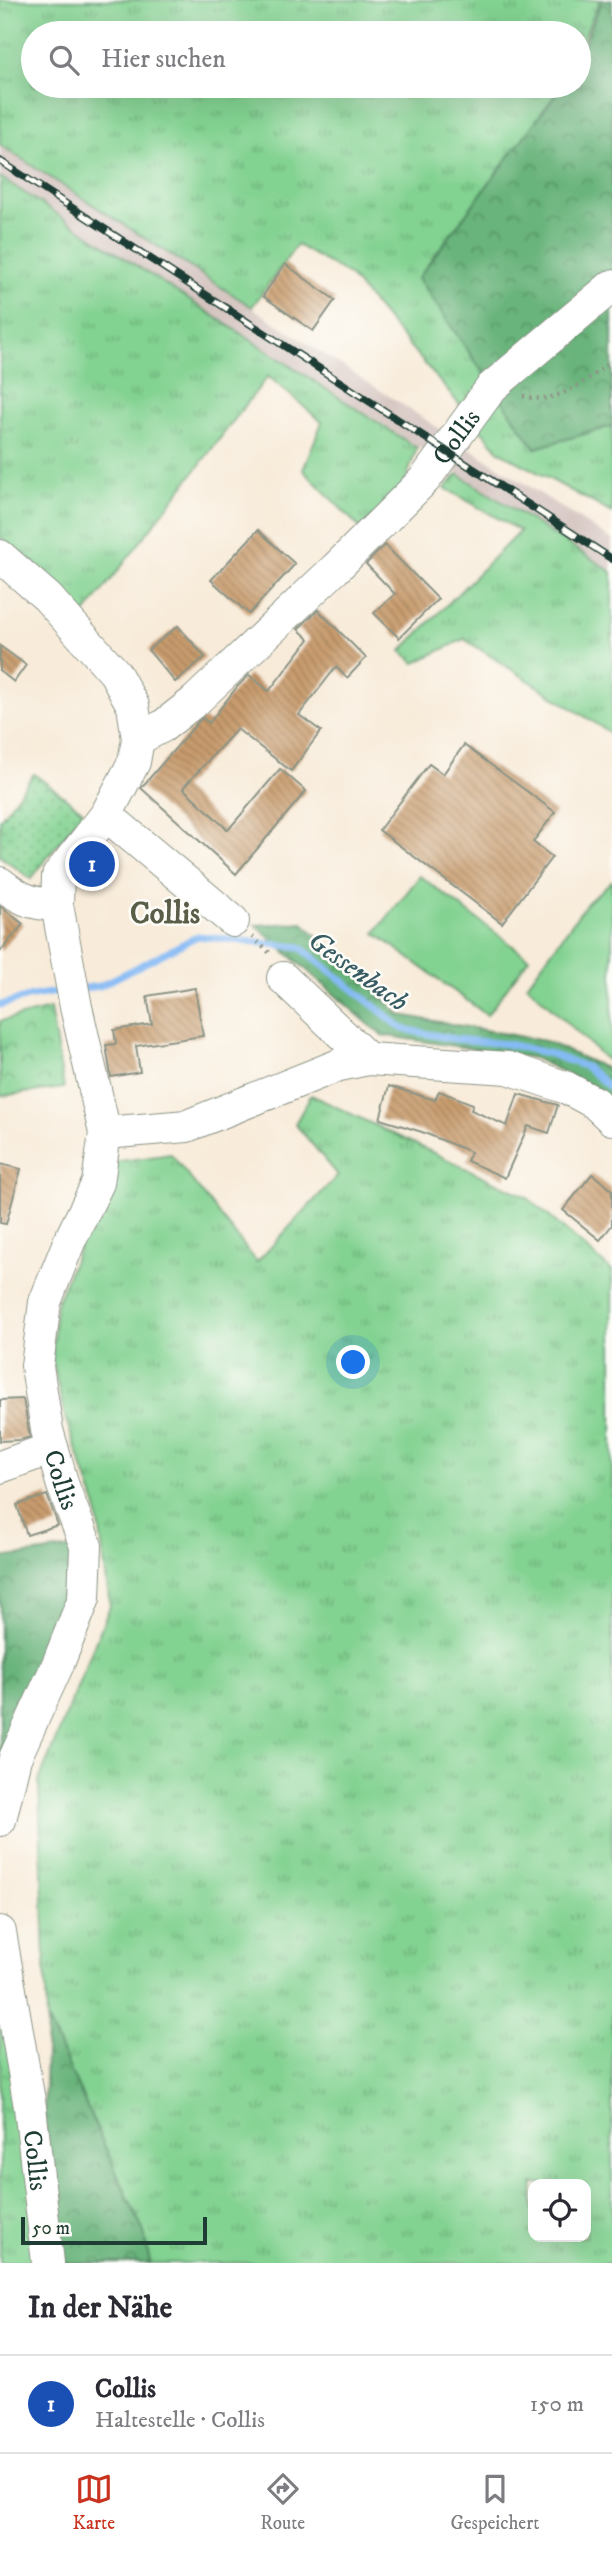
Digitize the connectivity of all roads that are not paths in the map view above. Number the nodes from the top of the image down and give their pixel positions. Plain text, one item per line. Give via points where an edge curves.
1 (612, 286) edge
2 (0, 556) edge
3 (138, 739) junction
4 (106, 816) junction
5 (0, 883) edge
6 (57, 905) junction
7 (238, 925) road end
8 (279, 967) road end
9 (368, 1059) junction
10 (612, 1119) edge
11 (105, 1133) junction
12 (52, 1448) junction
13 (0, 1467) edge
14 (0, 1820) edge
15 (0, 1932) edge
16 (48, 2263) edge

1 - 3 street, Collis via 492,387 425,479 335,569 195,701
2 - 3 street, Collis via 47,597 115,673 133,706
3 - 4 street, Collis via 134,762
4 - 6 street, Collis via 58,876
4 - 7 street
5 - 6 street via 19,898
6 - 11 street, Collis
8 - 9 street
9 - 10 street via 508,1068 567,1088 595,1103
9 - 11 street via 339,1065 187,1126
11 - 12 street, Collis via 98,1184 45,1302 37,1366
12 - 13 street
12 - 14 street, Collis via 86,1546 84,1598 15,1758
15 - 16 street, Collis via 30,2107

